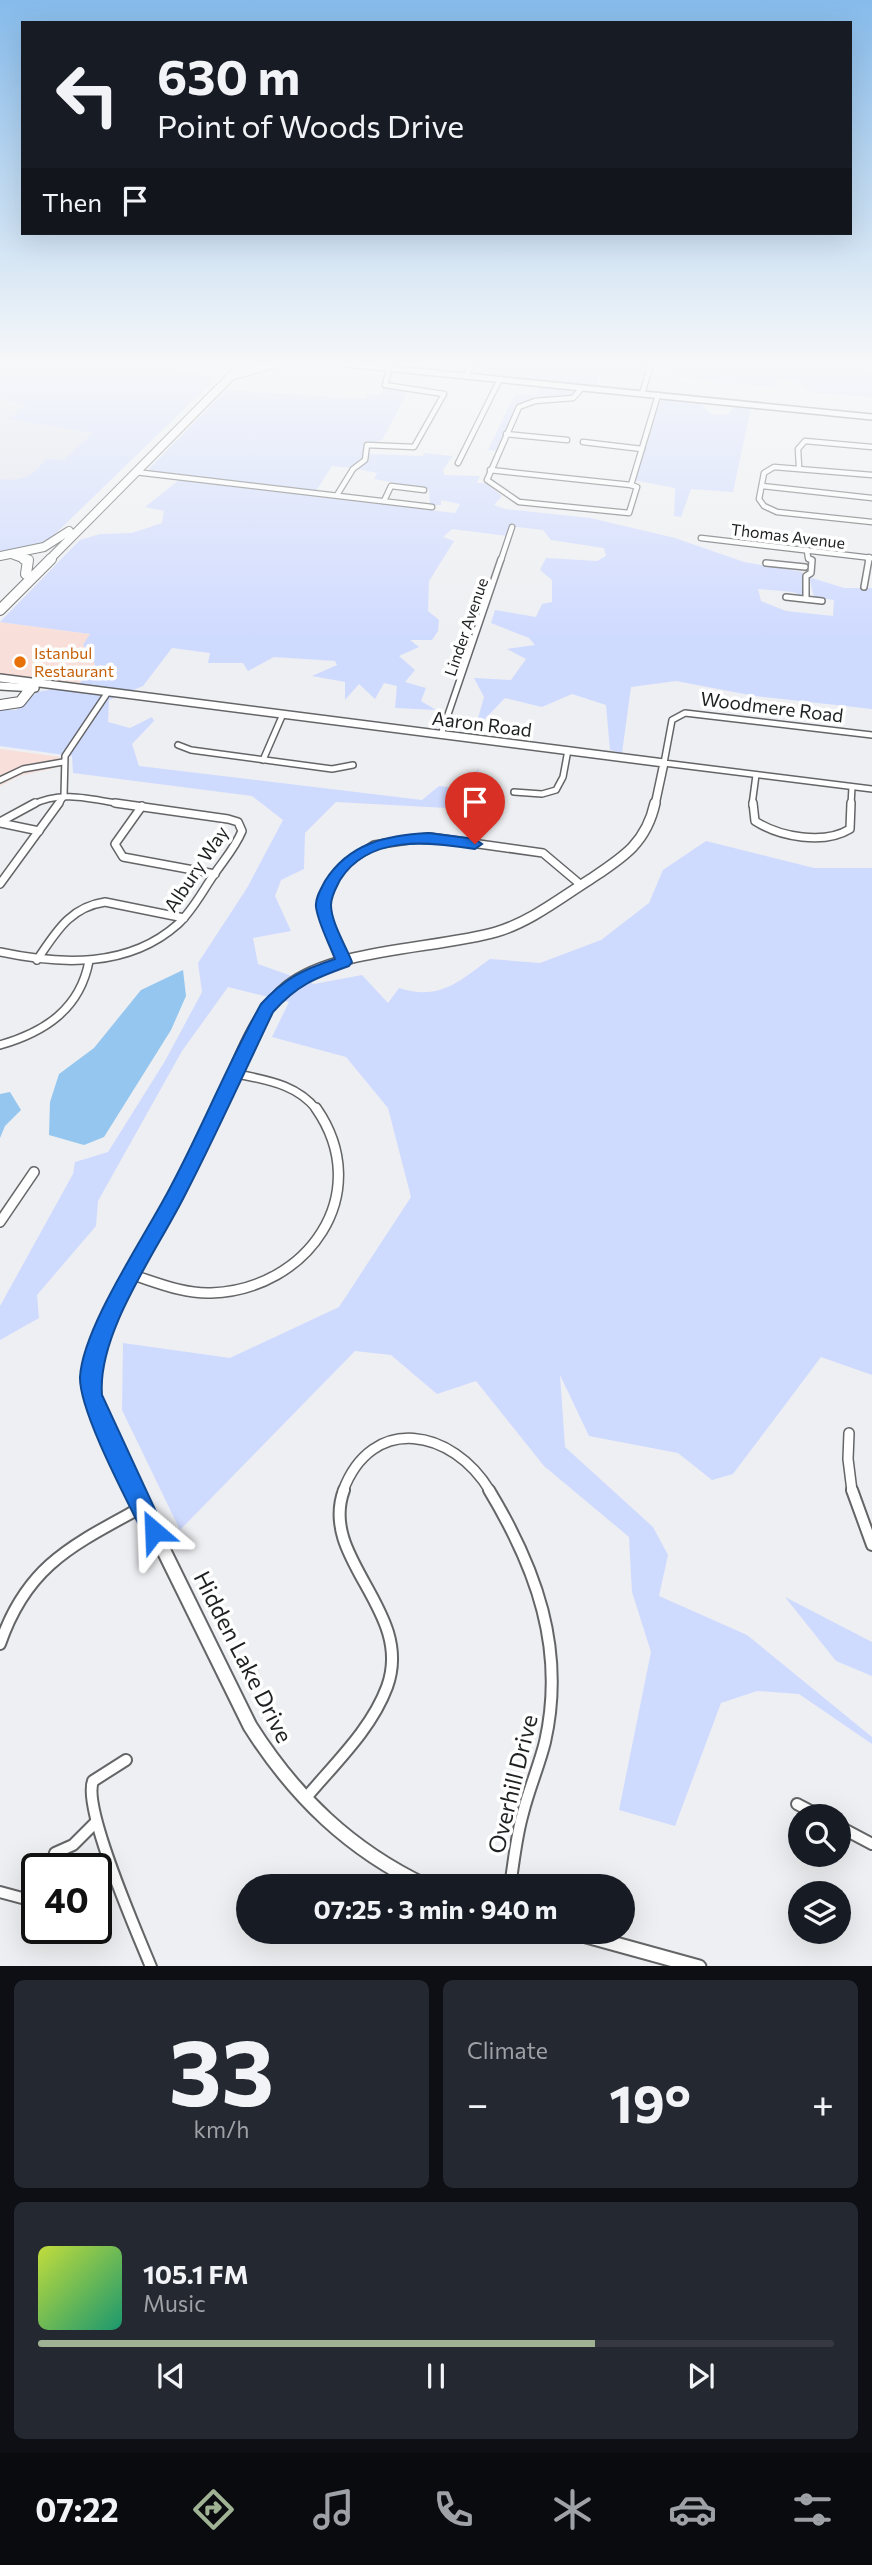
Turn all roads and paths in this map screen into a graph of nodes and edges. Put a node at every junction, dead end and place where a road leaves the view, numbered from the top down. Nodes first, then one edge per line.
1 (144, 456) edge
2 (151, 456) edge
3 (366, 456) edge
4 (462, 456) edge
5 (496, 456) edge
6 (640, 456) edge
7 (799, 456) edge
8 (458, 463) dead end
9 (799, 467) junction
10 (490, 470) junction
11 (135, 472) junction
12 (872, 475) edge
13 (631, 485) junction
14 (762, 486) junction
15 (424, 490) dead end
16 (337, 495) junction
17 (872, 498) edge
18 (384, 501) junction
19 (432, 507) dead end
20 (872, 522) edge
21 (512, 527) dead end
22 (69, 531) junction
23 (701, 538) dead end
24 (807, 550) junction
25 (0, 556) edge
26 (870, 557) edge
27 (808, 558) junction
28 (766, 563) dead end
29 (806, 567) junction
30 (26, 574) junction
31 (808, 574) junction
32 (864, 587) dead end
33 (786, 597) dead end
34 (806, 599) junction
35 (0, 600) edge
36 (822, 601) dead end
37 (0, 610) edge
38 (0, 678) edge
39 (0, 685) edge
40 (34, 685) junction
41 (108, 692) junction
42 (0, 705) edge
43 (283, 714) junction
44 (441, 735) junction
45 (872, 735) edge
46 (178, 745) dead end
47 (568, 750) junction
48 (263, 760) junction
49 (63, 762) junction
50 (664, 763) junction
51 (353, 765) dead end
52 (756, 775) junction
53 (0, 780) edge
54 (852, 787) junction
55 (872, 789) edge
56 (514, 792) dead end
57 (64, 796) junction
58 (142, 806) junction
59 (0, 823) edge
60 (39, 831) junction
61 (215, 874) junction
62 (0, 884) edge
63 (581, 885) junction
64 (184, 918) junction
65 (0, 953) edge
66 (37, 960) junction
67 (89, 961) junction
68 (344, 962) junction
69 (0, 1045) edge
70 (233, 1073) junction
71 (34, 1172) dead end
72 (4, 1207) edge
73 (0, 1222) edge
74 (133, 1275) junction
75 (849, 1433) dead end
76 (142, 1507) junction
77 (872, 1545) edge
78 (0, 1644) edge
79 (126, 1760) dead end
80 (303, 1801) junction
81 (96, 1822) junction
82 (851, 1833) edge
83 (872, 1844) edge
84 (55, 1853) edge
85 (403, 1874) edge
86 (512, 1874) edge
87 (0, 1892) edge
88 (21, 1898) edge
89 (617, 1944) edge
90 (151, 1966) edge
91 (699, 1966) edge

1 - 22 highway
2 - 11 highway
3 - 16 street
4 - 8 street
5 - 10 street
6 - 13 street
7 - 9 street
9 - 12 street
9 - 14 street
10 - 13 street
10 - 13 street
11 - 16 street
11 - 37 highway
14 - 17 street
14 - 20 street
15 - 18 street
16 - 18 street
18 - 19 street
21 - 44 street, Linder Avenue
22 - 25 highway
22 - 30 highway
23 - 24 street, Thomas Avenue
24 - 26 street, Thomas Avenue
24 - 27 street
25 - 30 highway
26 - 32 street
27 - 29 street
27 - 31 street
28 - 29 street
29 - 31 street
30 - 35 highway
31 - 34 street
33 - 34 street
34 - 36 street
38 - 40 street, Aaron Road
39 - 40 street, Aaron Road
40 - 41 street, Aaron Road
40 - 42 highway
41 - 43 street, Aaron Road
41 - 49 street
43 - 44 street, Aaron Road
43 - 48 street
44 - 47 street, Aaron Road
45 - 50 street, Woodmere Road
46 - 48 street
47 - 50 street, Aaron Road
47 - 56 street
48 - 51 street
49 - 53 street
49 - 57 street
50 - 52 street, Aaron Road
50 - 63 street, Hidden Lake Drive
52 - 54 street, Aaron Road
52 - 54 street
54 - 55 street, Aaron Road
57 - 58 street, Albury Way
57 - 59 street
57 - 60 street
58 - 61 street
58 - 61 street, Albury Way
59 - 60 street
60 - 62 street
61 - 64 street, Albury Way
63 - 68 street, Hidden Lake Drive
63 - 68 street
64 - 66 street
64 - 67 street, Albury Way
65 - 66 street, Albury Way
66 - 67 street, Albury Way
67 - 69 street
68 - 70 street, Hidden Lake Drive
70 - 74 street, Hidden Lake Drive
70 - 74 street
71 - 72 street
72 - 73 street
74 - 76 street, Hidden Lake Drive
75 - 77 street
76 - 78 street
76 - 80 street, Hidden Lake Drive
79 - 81 street
80 - 85 street, Hidden Lake Drive
80 - 86 street, Overhill Drive
81 - 84 street
81 - 90 street
82 - 83 street
87 - 88 street
89 - 91 street

